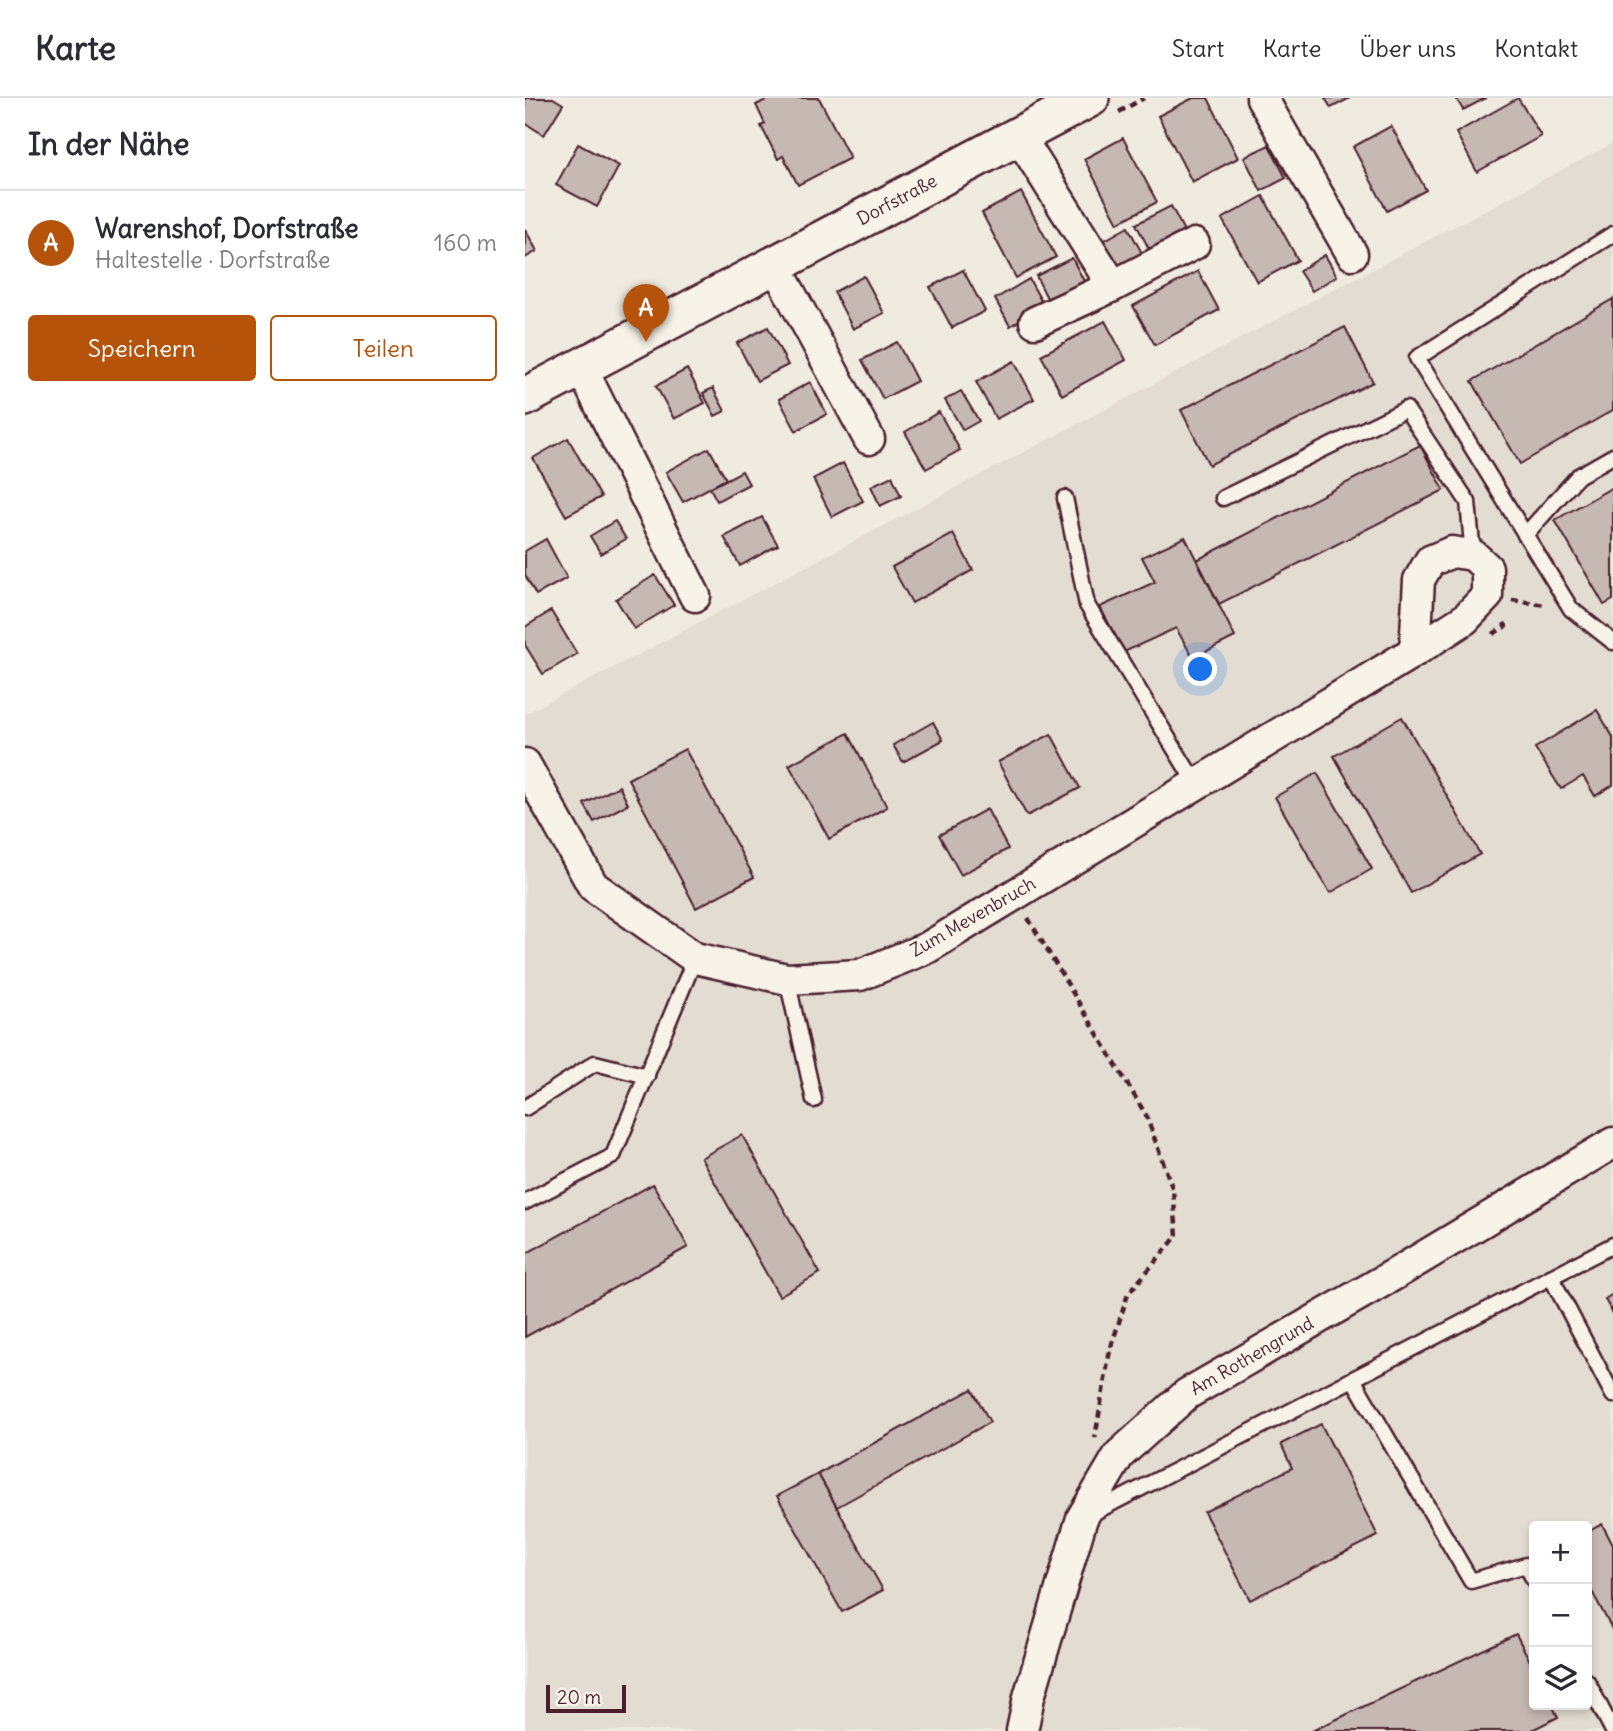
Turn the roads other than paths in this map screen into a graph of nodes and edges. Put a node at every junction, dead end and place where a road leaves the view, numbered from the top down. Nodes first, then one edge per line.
1 (1090, 98) edge
2 (1262, 98) edge
3 (1019, 136) junction
4 (1613, 234) edge
5 (1194, 244) dead end
6 (1352, 254) dead end
7 (775, 265) junction
8 (1113, 286) junction
9 (1035, 322) dead end
10 (581, 367) junction
11 (525, 397) edge
12 (869, 439) dead end
13 (1613, 456) edge
14 (1065, 498) dead end
15 (1223, 498) dead end
16 (1525, 535) junction
17 (1473, 555) junction
18 (695, 596) dead end
19 (1613, 642) edge
20 (1415, 651) junction
21 (525, 764) edge
22 (1196, 784) junction
23 (695, 958) junction
24 (787, 979) junction
25 (647, 1076) junction
26 (814, 1100) dead end
27 (525, 1108) edge
28 (1613, 1143) edge
29 (525, 1202) edge
30 (1613, 1245) edge
31 (1551, 1277) junction
32 (1353, 1379) junction
33 (1613, 1395) edge
34 (1082, 1518) junction
35 (1529, 1571) edge
36 (1592, 1691) edge
37 (1023, 1731) edge
38 (1613, 1731) edge

1 - 3 street, Dorfstraße
2 - 6 street
3 - 7 street, Dorfstraße
3 - 8 street
4 - 16 lane
5 - 8 street
7 - 10 street, Dorfstraße
7 - 12 street
8 - 9 street
10 - 11 street, Dorfstraße
10 - 18 street
13 - 16 lane
14 - 22 lane
15 - 17 lane
16 - 19 lane
17 - 20 street
17 - 20 street, Zum Mevenbruch
20 - 22 street, Zum Mevenbruch
21 - 23 street, Zum Mevenbruch
22 - 24 street, Zum Mevenbruch
23 - 24 street, Zum Mevenbruch
23 - 25 lane
24 - 26 lane
25 - 27 lane
25 - 29 lane
28 - 34 street, Am Rothengrund
30 - 31 lane
31 - 32 lane
31 - 33 lane
32 - 34 lane
32 - 35 lane
34 - 37 street, Am Rothengrund
36 - 38 lane

